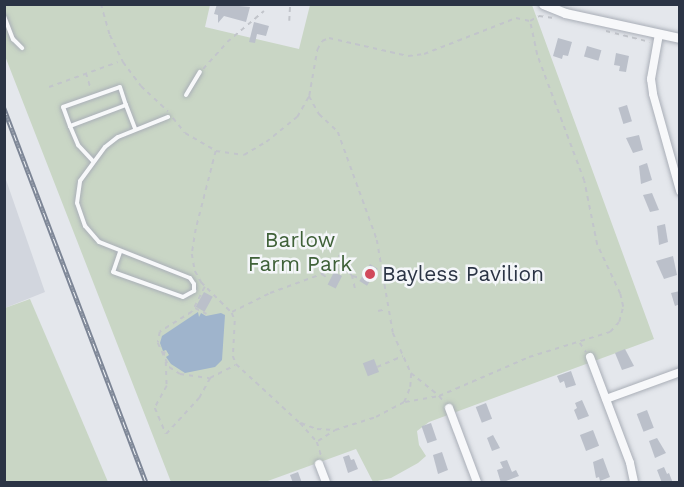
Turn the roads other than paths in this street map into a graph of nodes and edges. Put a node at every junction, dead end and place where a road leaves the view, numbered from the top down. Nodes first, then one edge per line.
1 (543, 4) edge
2 (4, 15) edge
3 (658, 38) junction
4 (680, 38) edge
5 (22, 48) dead end
6 (200, 72) road end
7 (186, 94) dead end
8 (126, 105) junction
9 (168, 117) dead end
10 (70, 126) junction
11 (135, 129) junction
12 (93, 161) junction
13 (680, 191) edge
14 (120, 252) junction
15 (590, 357) road end
16 (680, 372) edge
17 (606, 399) junction
18 (449, 408) dead end
19 (319, 464) road end
20 (326, 483) edge
21 (477, 483) edge
22 (634, 483) edge

1 - 3 street
2 - 5 lane
3 - 4 street
3 - 13 street
6 - 7 lane
8 - 10 lane
8 - 10 lane
8 - 11 lane
9 - 11 lane
10 - 12 lane
11 - 12 lane
12 - 14 lane
14 - 14 lane
15 - 17 street
16 - 17 street
17 - 22 street
18 - 21 street
19 - 20 street

